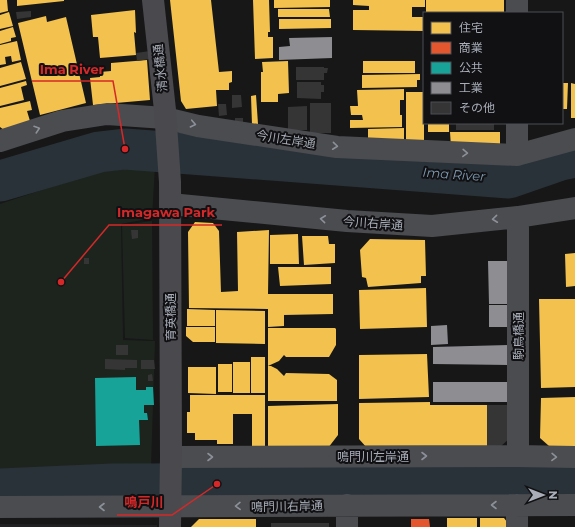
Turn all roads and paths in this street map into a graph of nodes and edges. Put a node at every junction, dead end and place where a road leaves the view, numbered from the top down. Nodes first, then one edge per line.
1 (153, 0) edge
2 (518, 0) edge
3 (517, 12) edge
4 (517, 124) edge
5 (166, 127) junction
6 (575, 139) edge
7 (0, 141) edge
8 (517, 155) junction
9 (169, 165) joint
10 (170, 204) junction
11 (575, 208) edge
12 (518, 217) junction
13 (518, 456) junction
14 (575, 457) edge
15 (171, 463) junction
16 (517, 505) junction
17 (575, 505) edge
18 (347, 506) junction
19 (0, 507) edge
20 (170, 510) edge
21 (348, 527) edge
22 (517, 527) edge

1 - 5 street, 清水橋通
2 - 3 street
4 - 8 street
7 -> 5 street, 今川左岸通
5 -> 8 street, 今川左岸通
5 - 9 street, 清水橋通
6 - 8 street, 今川左岸通
9 - 10 street, 育英橋通
12 -> 10 street, 今川右岸通
10 - 15 street, 育英橋通
11 - 12 street, 今川右岸通
12 - 13 street, 駒鳥橋通
13 -> 14 street, 鳴門川左岸通
15 -> 13 street, 鳴門川左岸通
15 - 20 street, 育英橋通
16 - 17 street, 鳴門川右岸通
16 -> 18 street, 鳴門川右岸通
16 - 22 street
18 -> 20 street, 鳴門川右岸通
18 - 21 street
20 -> 19 street, 鳴門川右岸通

